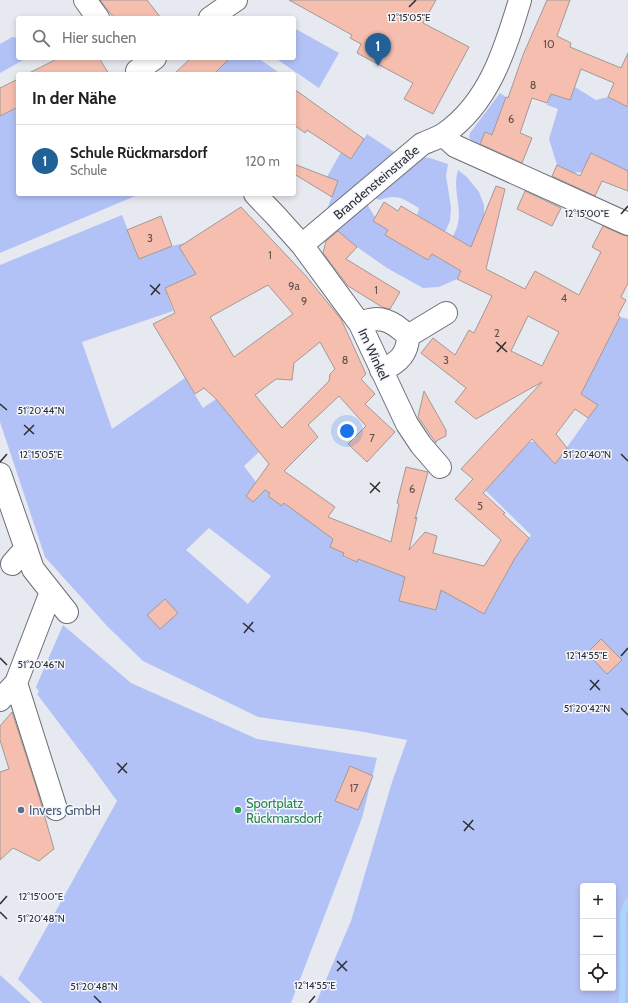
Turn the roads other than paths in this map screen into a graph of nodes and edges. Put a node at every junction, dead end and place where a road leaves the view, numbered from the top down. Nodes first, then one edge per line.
1 (85, 0) edge
2 (236, 0) edge
3 (520, 0) edge
4 (97, 16) edge
5 (213, 16) edge
6 (151, 60) edge
7 (134, 68) edge
8 (443, 135) junction
9 (257, 196) edge
10 (628, 224) edge
11 (302, 245) junction
12 (446, 313) dead end
13 (360, 324) junction
14 (408, 336) junction
15 (381, 370) junction
16 (440, 467) dead end
17 (0, 474) edge
18 (52, 592) junction
19 (67, 612) dead end
20 (16, 682) junction
21 (0, 700) edge
22 (56, 809) dead end

1 - 4 street
2 - 5 street
3 - 8 street, Brandensteinstraße
6 - 7 street
8 - 10 street
8 - 11 street, Brandensteinstraße
9 - 11 street, Im Winkel
11 - 13 street, Im Winkel
12 - 14 street
13 - 14 street
13 - 15 street, Im Winkel
14 - 15 street
15 - 16 street, Im Winkel
17 - 18 street
18 - 19 street
18 - 20 street
20 - 21 street
20 - 22 street

